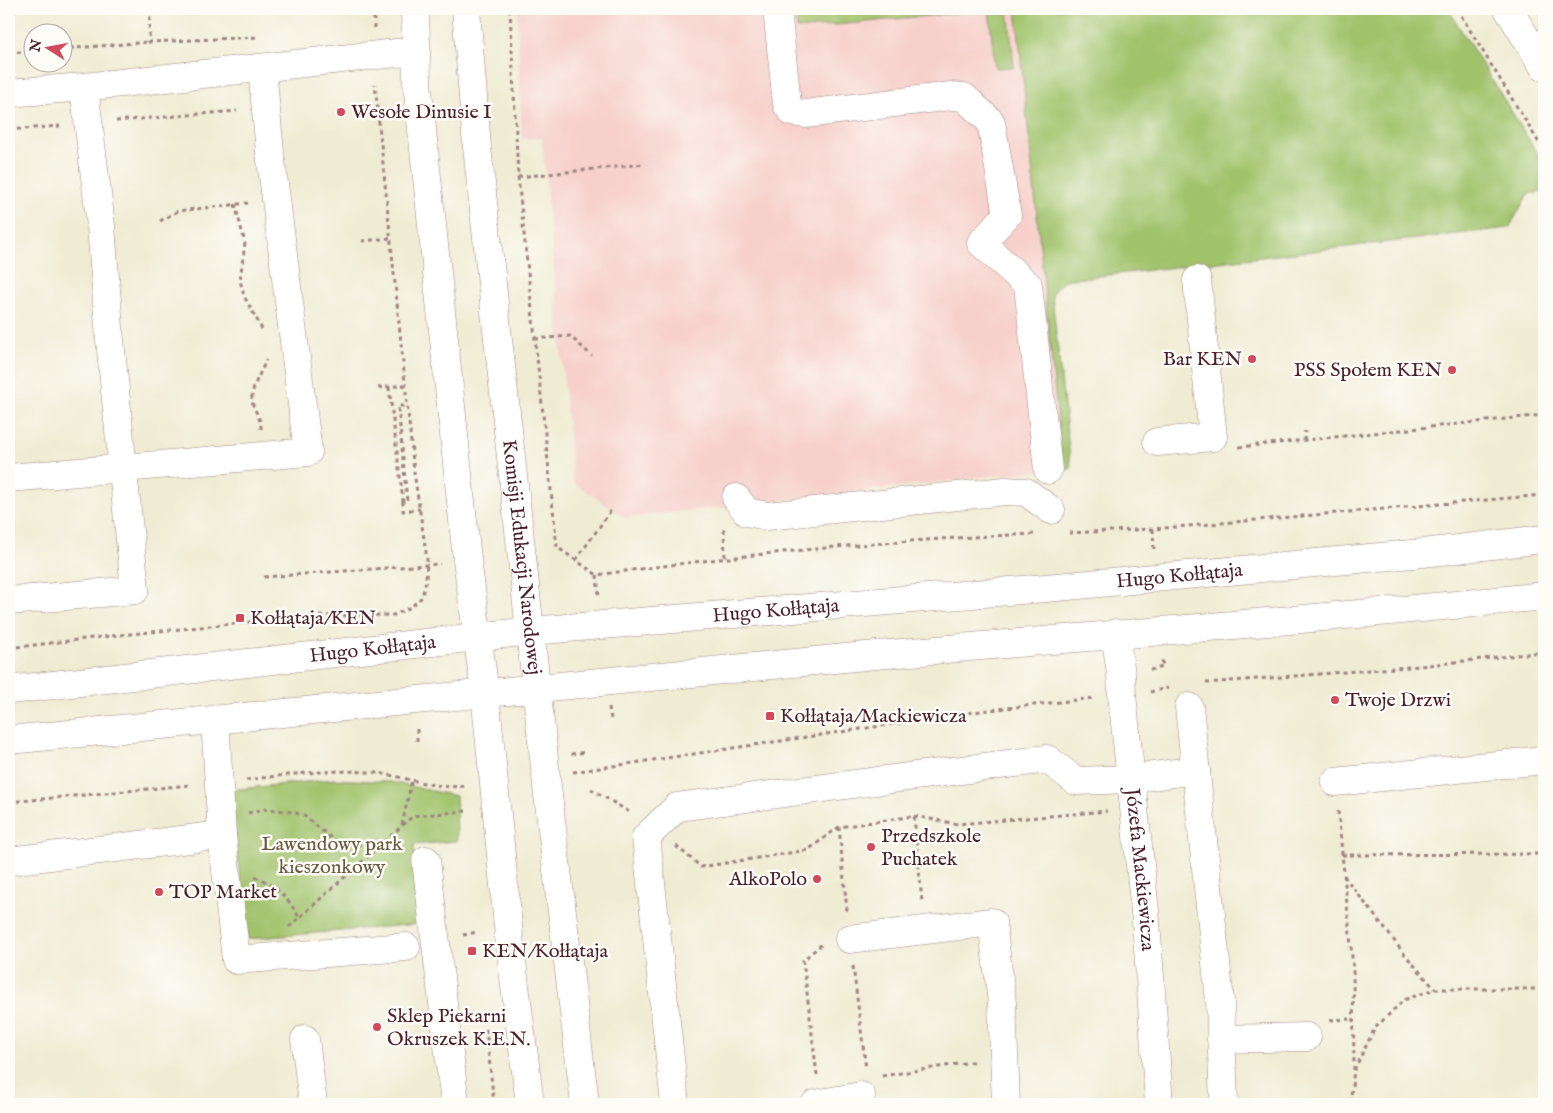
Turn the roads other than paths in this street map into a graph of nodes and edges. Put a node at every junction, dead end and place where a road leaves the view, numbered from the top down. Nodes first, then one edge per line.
1 (415, 9) edge
2 (466, 9) edge
3 (777, 9) edge
4 (1508, 9) edge
5 (415, 51) junction
6 (1544, 67) edge
7 (262, 68) junction
8 (84, 86) junction
9 (9, 93) edge
10 (1196, 280) dead end
11 (1157, 442) dead end
12 (122, 467) junction
13 (1048, 470) dead end
14 (9, 478) edge
15 (736, 498) dead end
16 (1052, 526) road end
17 (1544, 539) edge
18 (1544, 596) edge
19 (9, 602) edge
20 (531, 631) junction
21 (1115, 634) junction
22 (477, 636) junction
23 (538, 688) junction
24 (9, 690) edge
25 (485, 693) junction
26 (1194, 696) road end
27 (215, 720) junction
28 (9, 740) edge
29 (1544, 760) edge
30 (1196, 770) junction
31 (1131, 779) junction
32 (1335, 782) road end
33 (222, 831) junction
34 (426, 860) dead end
35 (9, 861) edge
36 (849, 939) road end
37 (406, 947) dead end
38 (1307, 1037) dead end
39 (1221, 1038) junction
40 (305, 1039) dead end
41 (864, 1087) road end
42 (313, 1104) edge
43 (455, 1104) edge
44 (530, 1104) edge
45 (585, 1104) edge
46 (675, 1104) edge
47 (817, 1104) edge
48 (1006, 1104) edge
49 (1160, 1104) edge
50 (1224, 1104) edge

1 - 5 street
2 - 20 street, Komisji Edukacji Narodowej
3 - 13 street
4 - 6 street
5 - 7 street
5 - 22 street
7 - 8 street
7 - 12 street
8 - 9 street
8 - 12 street
10 - 11 street
12 - 14 street
12 - 19 street
15 - 16 street
17 - 20 street, Hugo Kołłątaja
18 - 21 street
20 - 22 street, Hugo Kołłątaja
20 - 23 street, Komisji Edukacji Narodowej
21 - 23 street
21 - 31 street, Józefa Mackiewicza
22 - 24 street, Hugo Kołłątaja
22 - 25 street
23 - 25 street
23 - 45 street, Komisji Edukacji Narodowej
25 - 27 street
25 - 44 street
26 - 30 street
27 - 28 street
27 - 33 street
29 - 32 street
30 - 31 street
30 - 39 street
31 - 46 street
31 - 49 street, Józefa Mackiewicza
33 - 35 street
33 - 37 street
34 - 43 street
36 - 48 street
38 - 39 street
39 - 50 street
40 - 42 street
41 - 47 street

